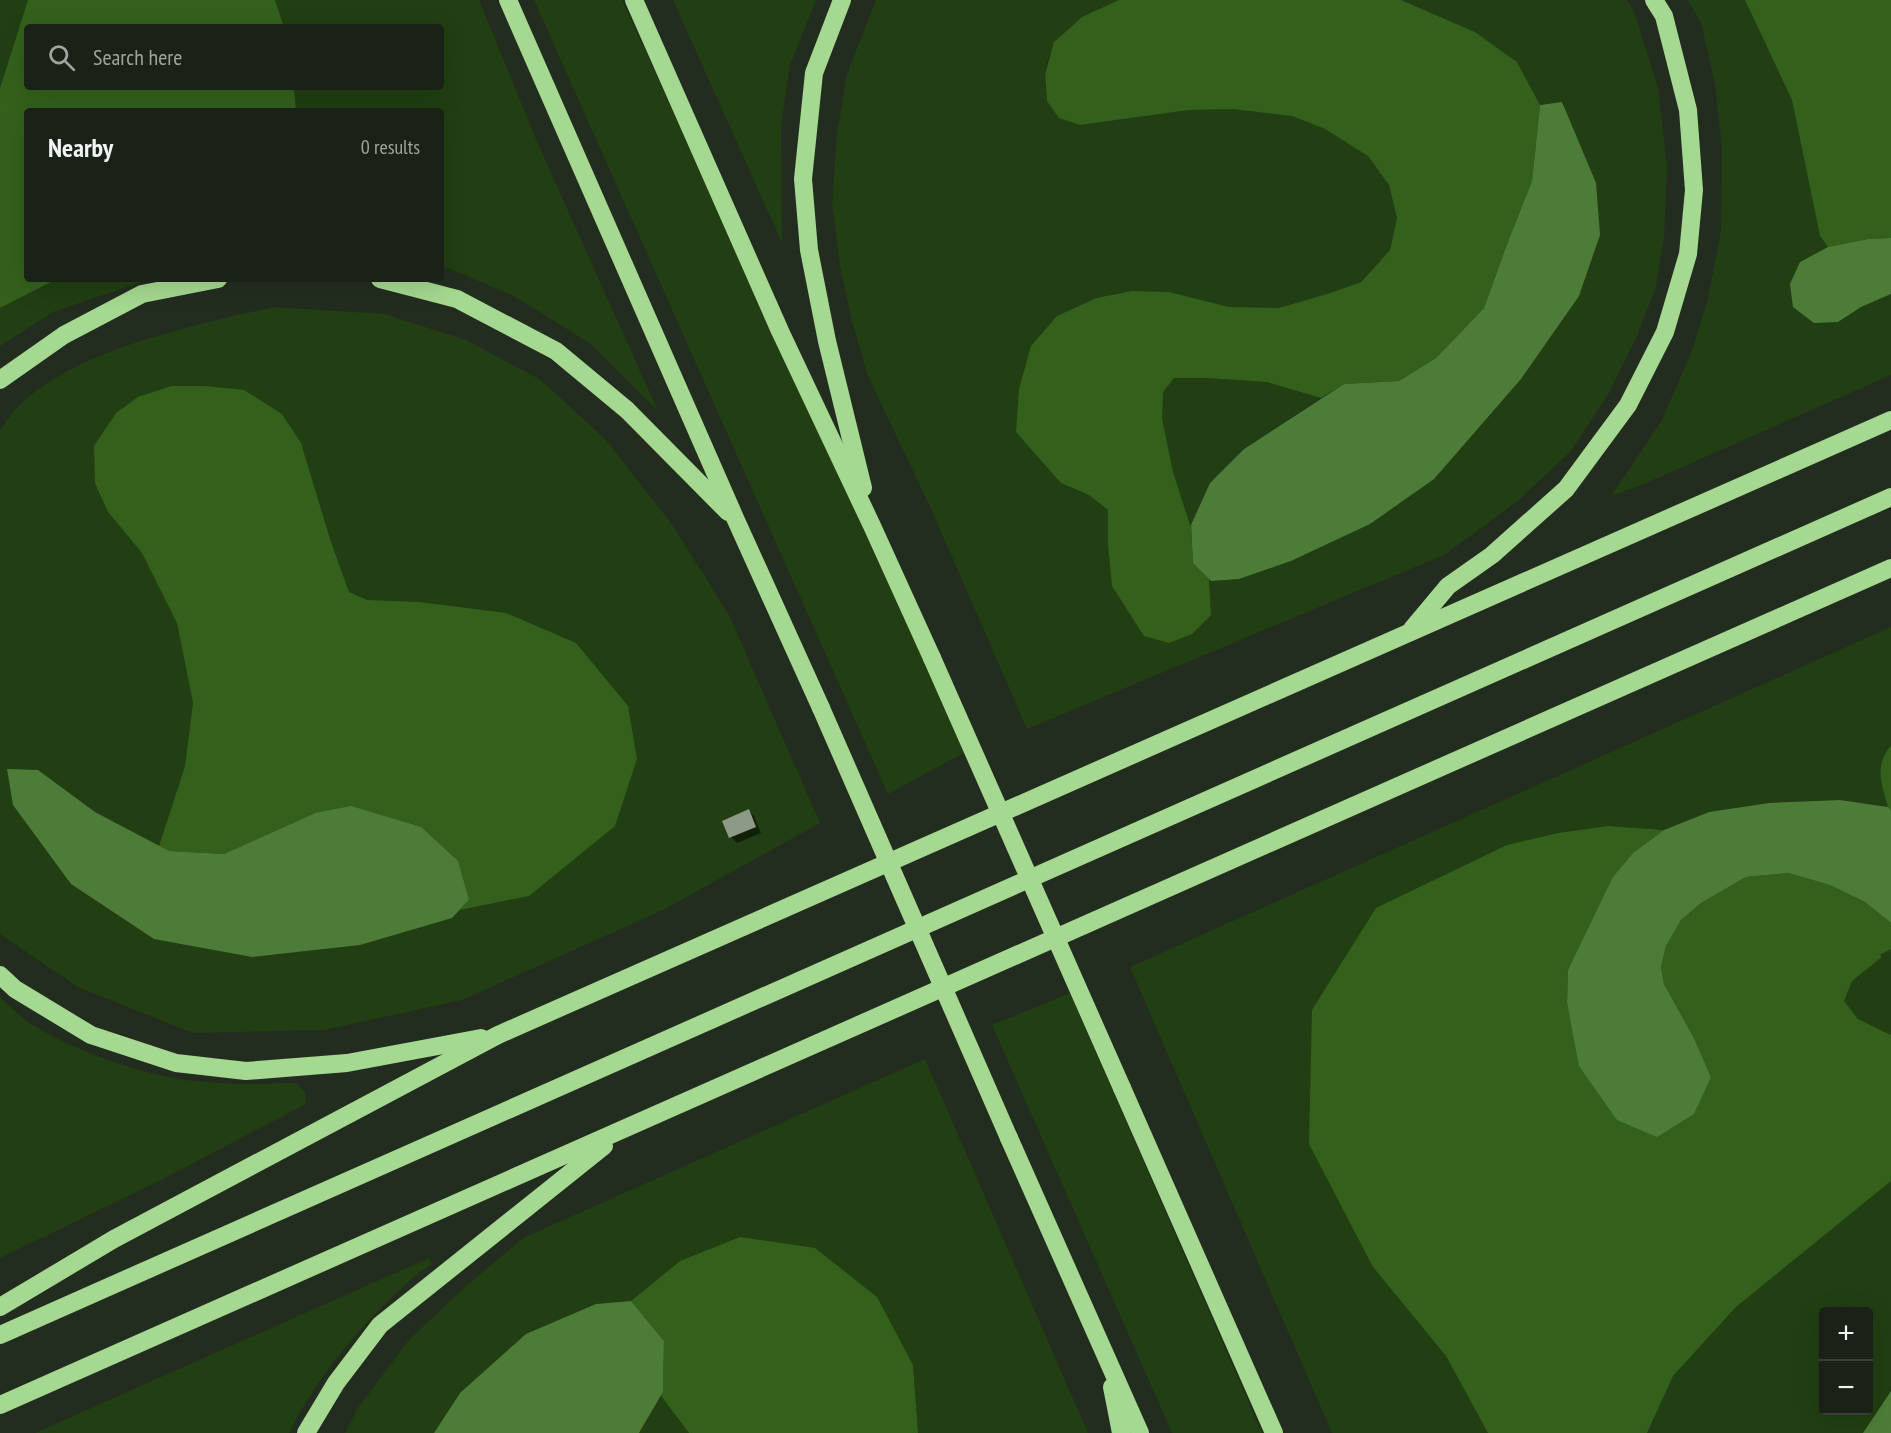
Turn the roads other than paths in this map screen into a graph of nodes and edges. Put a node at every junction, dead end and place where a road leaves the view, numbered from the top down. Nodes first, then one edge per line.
1 (508, 0) edge
2 (634, 0) edge
3 (842, 0) edge
4 (1654, 0) edge
5 (203, 282) edge
6 (392, 282) edge
7 (0, 380) edge
8 (1891, 420) edge
9 (1891, 497) edge
10 (735, 518) junction
11 (873, 528) junction
12 (1891, 568) edge
13 (1410, 632) junction
14 (0, 975) edge
15 (498, 1035) junction
16 (626, 1128) junction
17 (0, 1307) edge
18 (0, 1335) edge
19 (1106, 1356) junction
20 (0, 1405) edge
21 (306, 1433) edge
22 (1121, 1433) edge
23 (1140, 1433) edge
24 (1274, 1433) edge

1 - 10 highway
2 - 11 highway
3 - 11 highway
4 - 13 highway
5 - 7 highway
6 - 10 highway
8 - 13 highway
9 - 18 highway
10 - 19 highway, bridge
11 - 24 highway, bridge
12 - 16 highway
13 - 15 highway
14 - 15 highway
15 - 17 highway
16 - 20 highway
16 - 21 highway
19 - 22 highway
19 - 23 highway

